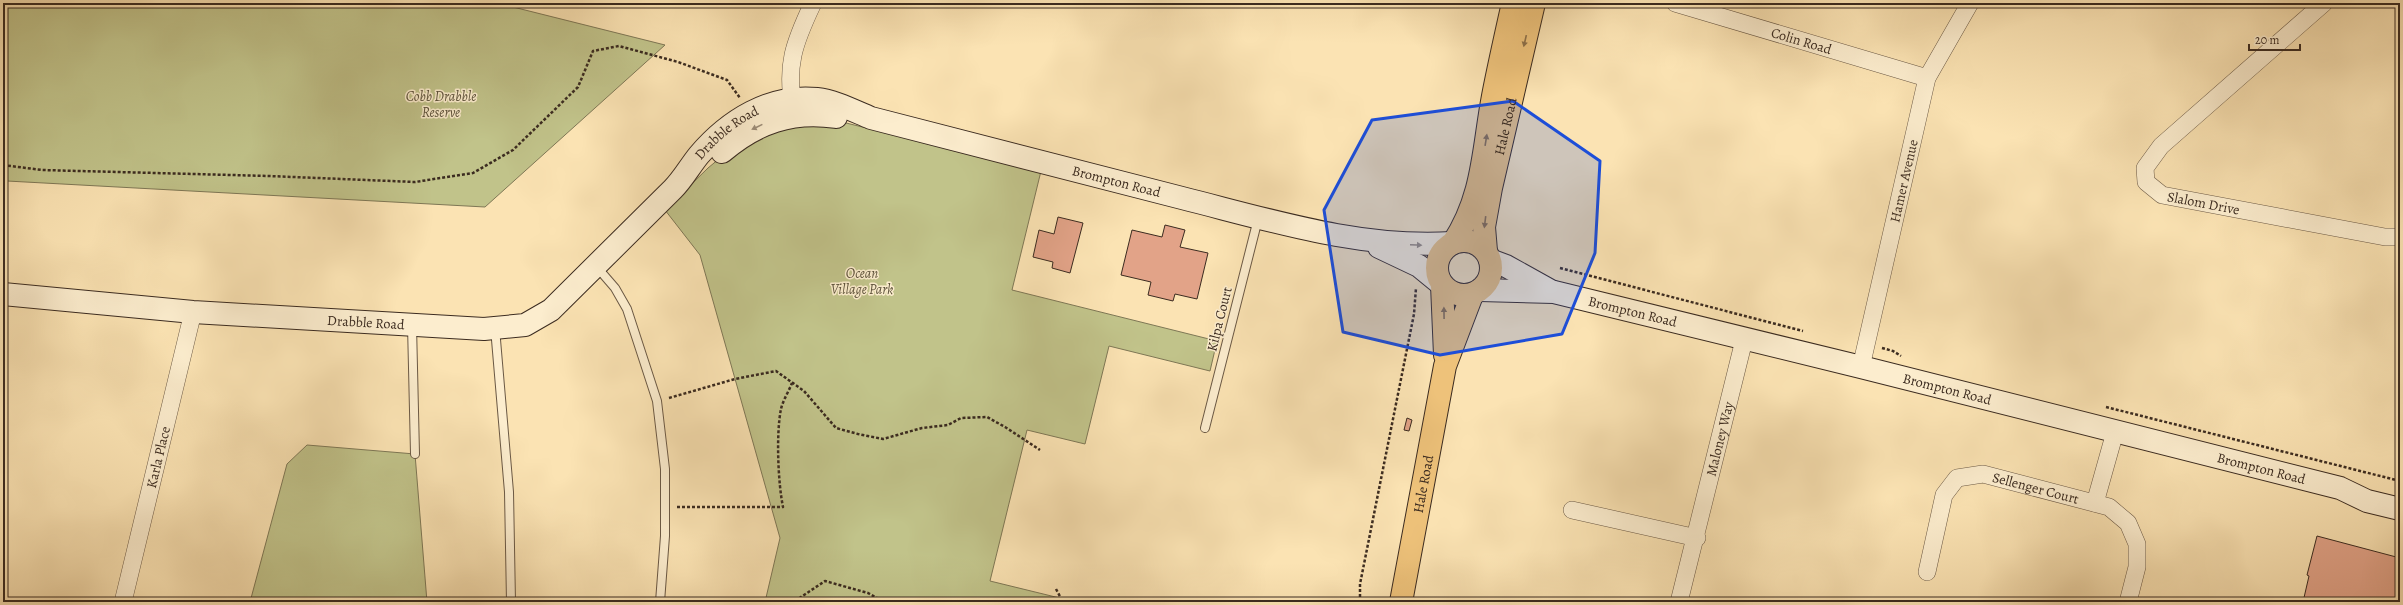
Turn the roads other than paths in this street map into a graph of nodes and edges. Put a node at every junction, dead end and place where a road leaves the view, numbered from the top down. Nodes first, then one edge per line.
1 (813, 3) edge
2 (1512, 3) edge
3 (1534, 3) edge
4 (1675, 3) edge
5 (1970, 3) edge
6 (2324, 3) edge
7 (1927, 78) junction
8 (793, 107) junction
9 (675, 187) junction
10 (1259, 217) junction
11 (2400, 237) edge
12 (1364, 240) junction
13 (1452, 243) junction
14 (1488, 256) junction
15 (596, 266) junction
16 (1441, 284) junction
17 (1476, 292) junction
18 (1554, 292) junction
19 (3, 294) edge
20 (193, 312) junction
21 (412, 324) junction
22 (495, 328) junction
23 (1744, 340) junction
24 (1445, 366) junction
25 (1861, 367) junction
26 (1205, 428) dead end
27 (2115, 432) junction
28 (415, 454) dead end
29 (2399, 498) edge
30 (2095, 503) junction
31 (1572, 510) dead end
32 (1697, 538) junction
33 (1927, 572) dead end
34 (123, 602) edge
35 (511, 602) edge
36 (660, 602) edge
37 (1401, 602) edge
38 (1679, 602) edge
39 (2128, 602) edge

1 - 8 street
13 -> 2 main road, Hale Road
3 -> 14 main road, Hale Road
4 - 7 street, Colin Road
5 - 7 street, Hamer Avenue
6 - 11 street, Slalom Drive
7 - 25 street, Hamer Avenue
8 -> 9 street, Drabble Road
8 - 9 street, Drabble Road
8 - 10 street, Brompton Road
9 - 15 street, Drabble Road
10 - 12 street, Brompton Road
10 - 26 lane, Kilpa Court
12 -> 13 street, Brompton Road
12 - 16 street, Brompton Road
13 - 14 main road
13 - 16 main road
14 - 17 main road
14 - 18 street, Brompton Road
15 - 22 street, Drabble Road
15 - 36 lane
16 - 17 main road
24 -> 16 main road, Hale Road
17 - 18 street, Brompton Road
17 - 24 main road, Hale Road
18 - 23 street, Brompton Road
19 - 20 street, Drabble Road
20 - 21 street, Drabble Road
20 - 34 street, Karla Place
21 - 22 street, Drabble Road
21 - 28 lane
22 - 35 lane
23 - 25 street, Brompton Road
23 - 32 street, Maloney Way
24 - 37 main road, Hale Road
25 - 27 street, Brompton Road
27 - 29 street, Brompton Road
27 - 30 street, Sellenger Court
30 - 33 street, Sellenger Court
30 - 39 street, Sellenger Court
31 - 32 street
32 - 38 street, Maloney Way

